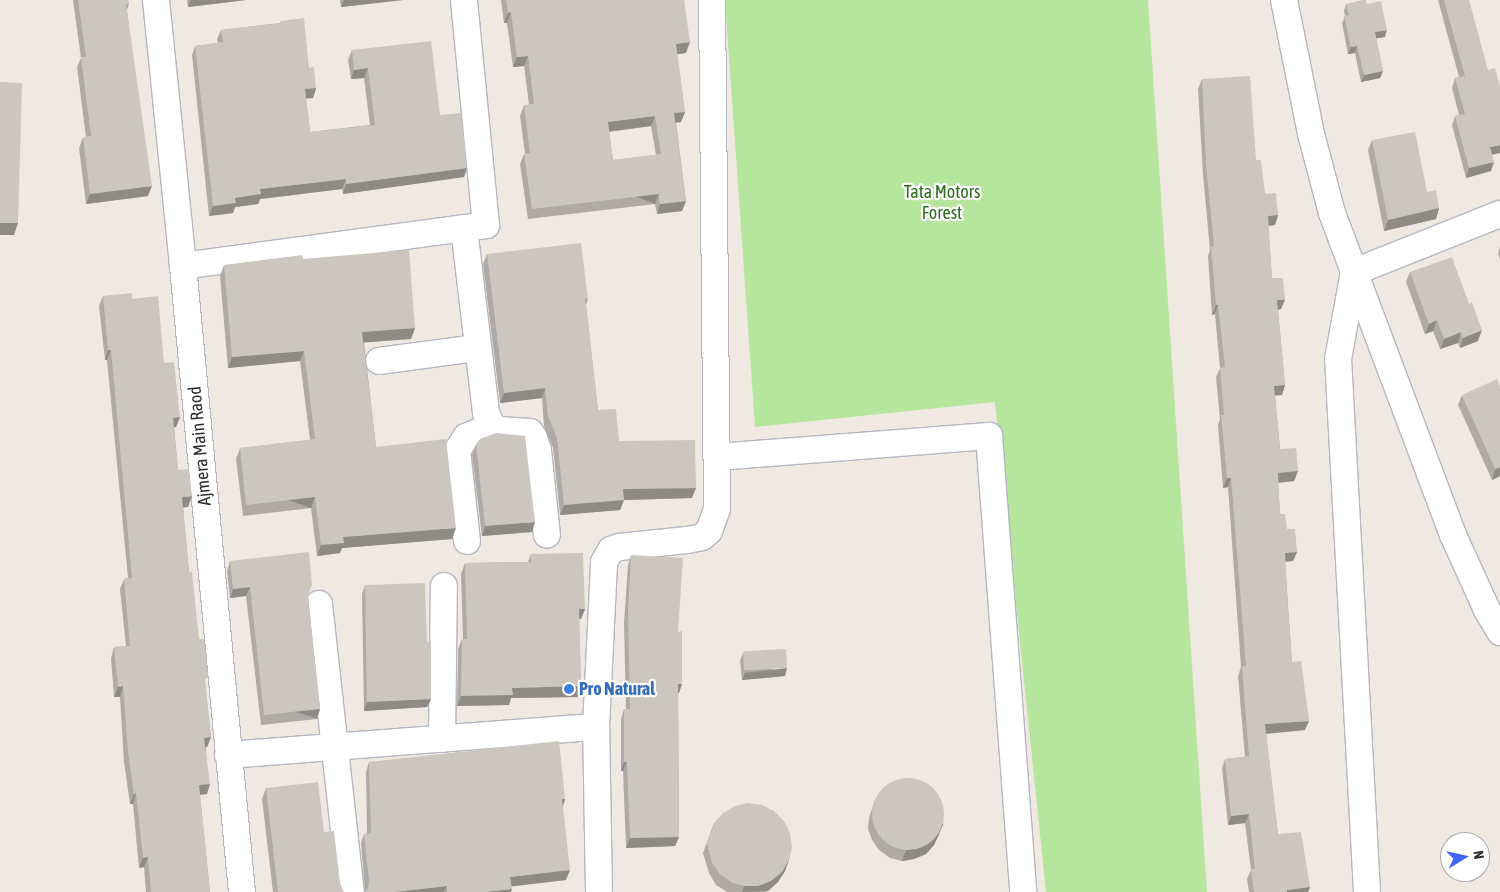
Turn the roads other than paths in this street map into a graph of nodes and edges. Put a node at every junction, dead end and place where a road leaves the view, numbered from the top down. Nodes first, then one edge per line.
1 (156, 0) edge
2 (464, 0) edge
3 (712, 0) edge
4 (1284, 0) edge
5 (1500, 214) edge
6 (464, 228) junction
7 (184, 266) junction
8 (1354, 272) junction
9 (477, 348) junction
10 (379, 361) dead end
11 (492, 426) junction
12 (718, 457) junction
13 (548, 535) dead end
14 (467, 541) dead end
15 (444, 586) dead end
16 (319, 604) dead end
17 (1500, 632) edge
18 (596, 727) junction
19 (442, 739) junction
20 (335, 747) junction
21 (228, 755) junction
22 (242, 892) edge
23 (351, 892) edge
24 (599, 892) edge
25 (1023, 892) edge
26 (1367, 892) edge

1 - 7 street, Ajmera Main Raod
2 - 6 street
3 - 12 street
4 - 8 street
5 - 8 street
6 - 7 street
6 - 9 street
7 - 21 street, Ajmera Main Raod
8 - 17 street
8 - 26 street
9 - 10 street
9 - 11 street
11 - 13 street
11 - 14 street
12 - 18 street
12 - 25 street
15 - 19 street
16 - 20 street
18 - 19 street
18 - 24 street
19 - 20 street
20 - 21 street
20 - 23 street
21 - 22 street, Ajmera Main Raod

